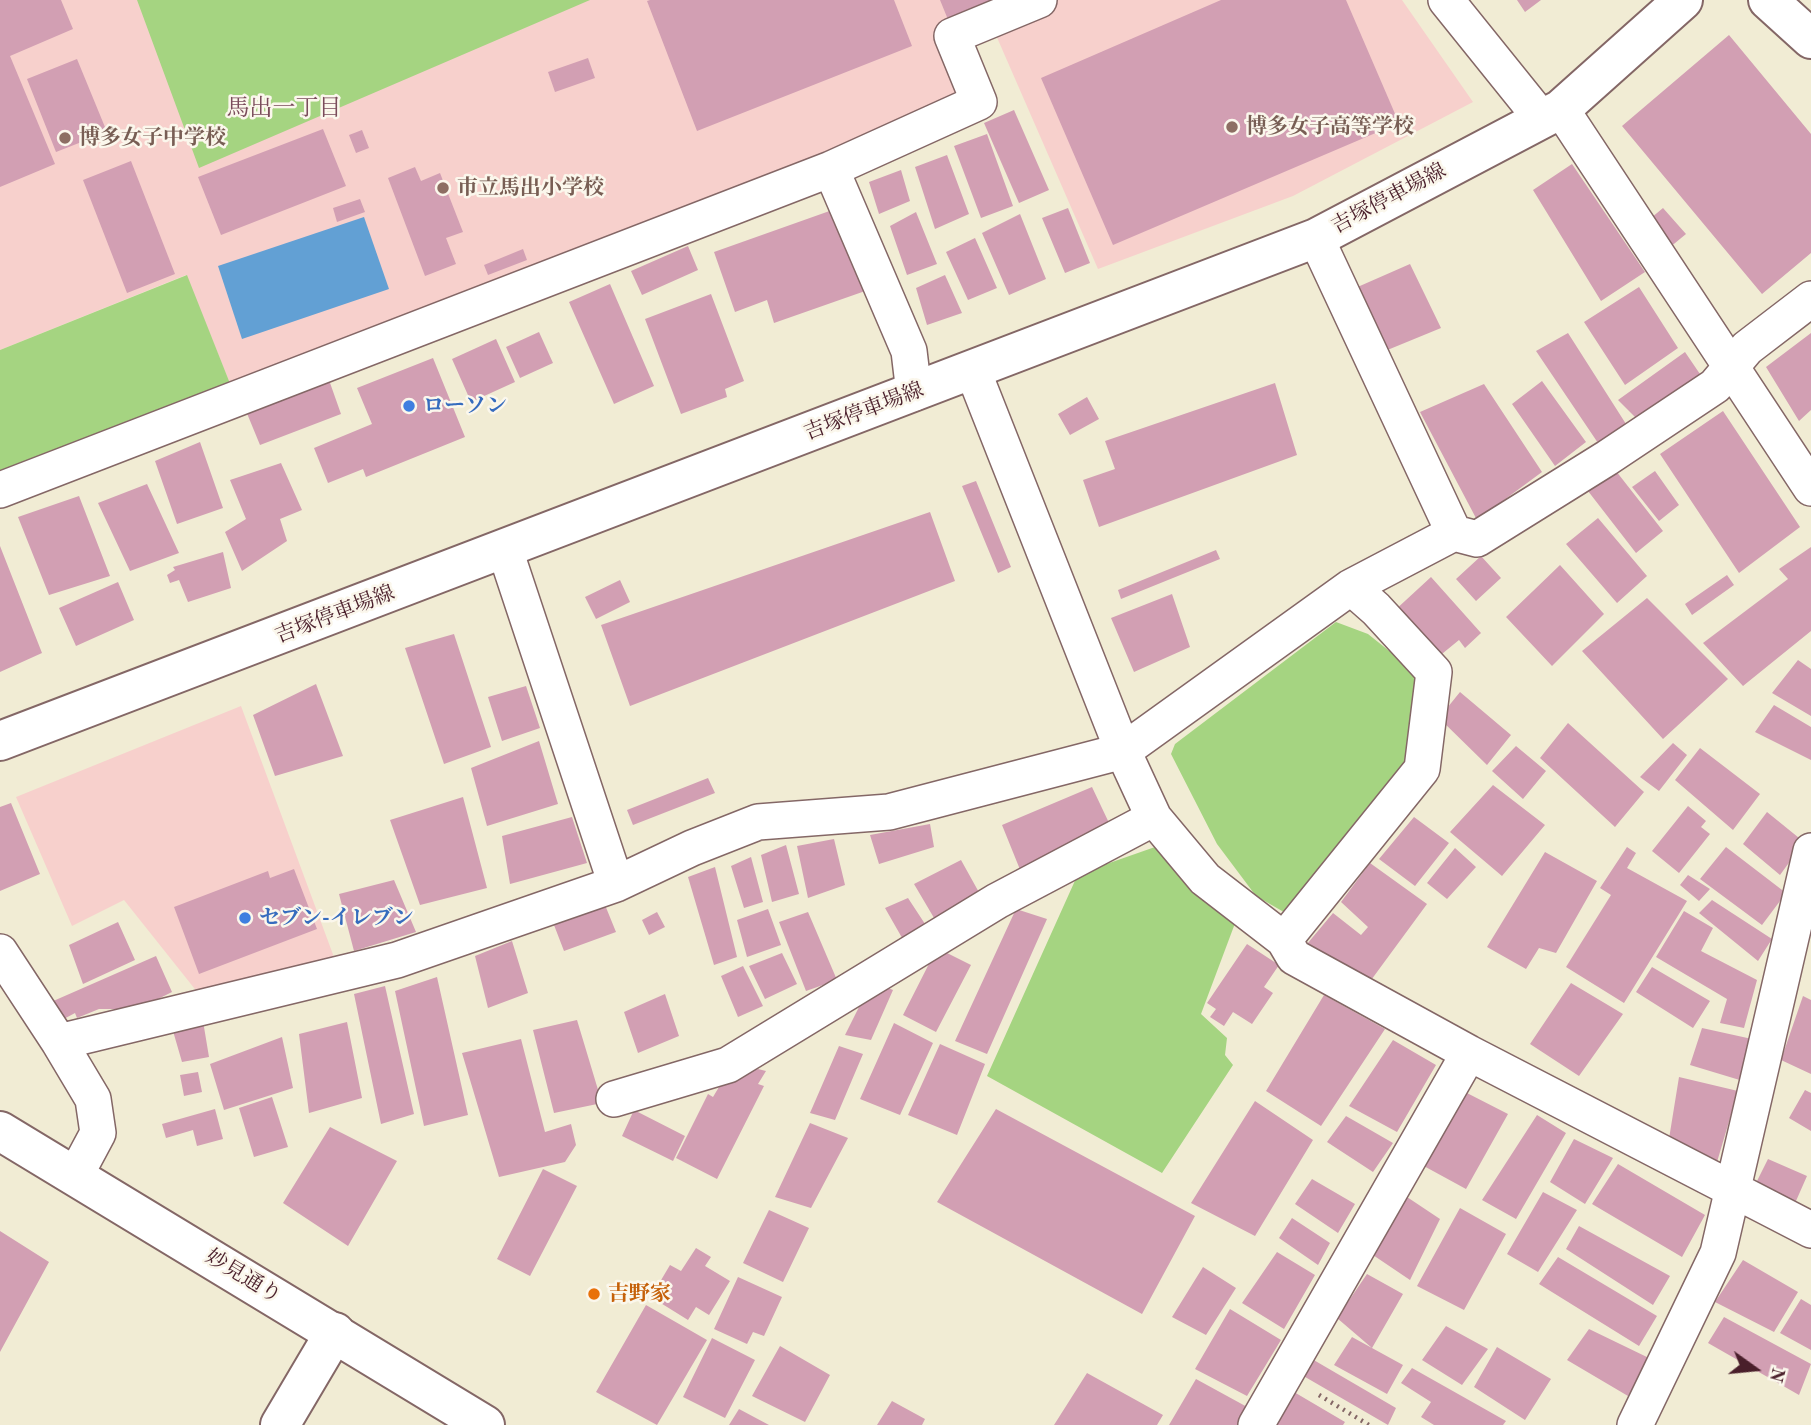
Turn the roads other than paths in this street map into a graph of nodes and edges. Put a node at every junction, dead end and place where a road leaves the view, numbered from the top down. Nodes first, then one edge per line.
1 (1039, 0) edge
2 (1446, 0) edge
3 (1683, 0) edge
4 (1768, 0) edge
5 (1811, 39) edge
6 (1551, 113) junction
7 (831, 169) junction
8 (1316, 238) junction
9 (1811, 299) edge
10 (1729, 368) junction
11 (973, 371) junction
12 (914, 393) junction
13 (1811, 488) edge
14 (0, 490) edge
15 (1454, 533) junction
16 (505, 550) junction
17 (1351, 587) junction
18 (0, 741) edge
19 (1123, 751) junction
20 (1154, 818) junction
21 (1811, 851) edge
22 (616, 884) junction
23 (1283, 940) junction
24 (0, 952) edge
25 (59, 1042) junction
26 (1469, 1053) junction
27 (614, 1099) dead end
28 (0, 1131) edge
29 (75, 1176) junction
30 (1732, 1191) junction
31 (1811, 1230) edge
32 (335, 1332) junction
33 (280, 1425) edge
34 (485, 1425) edge
35 (1256, 1425) edge
36 (1635, 1425) edge

1 - 7 street
2 - 6 street
3 - 6 main road, 吉塚停車場線
4 - 5 main road
6 - 8 main road, 吉塚停車場線
6 - 10 street
7 - 12 street
7 - 14 street
8 - 11 main road, 吉塚停車場線
8 - 15 street
9 - 10 street
10 - 13 street
10 - 15 street
11 - 12 main road, 吉塚停車場線
11 - 19 street
12 - 16 main road, 吉塚停車場線
15 - 17 street
16 - 18 main road, 吉塚停車場線
16 - 22 street
17 - 19 street
17 - 23 street
19 - 20 street
19 - 22 street
20 - 23 street
20 - 27 street
21 - 30 street
22 - 25 street
23 - 26 street
24 - 25 street
25 - 29 street
26 - 30 street
26 - 35 street
28 - 29 main road, 妙見通り
29 - 32 main road, 妙見通り
30 - 31 street
30 - 36 street
32 - 33 main road
32 - 34 main road, 妙見通り

